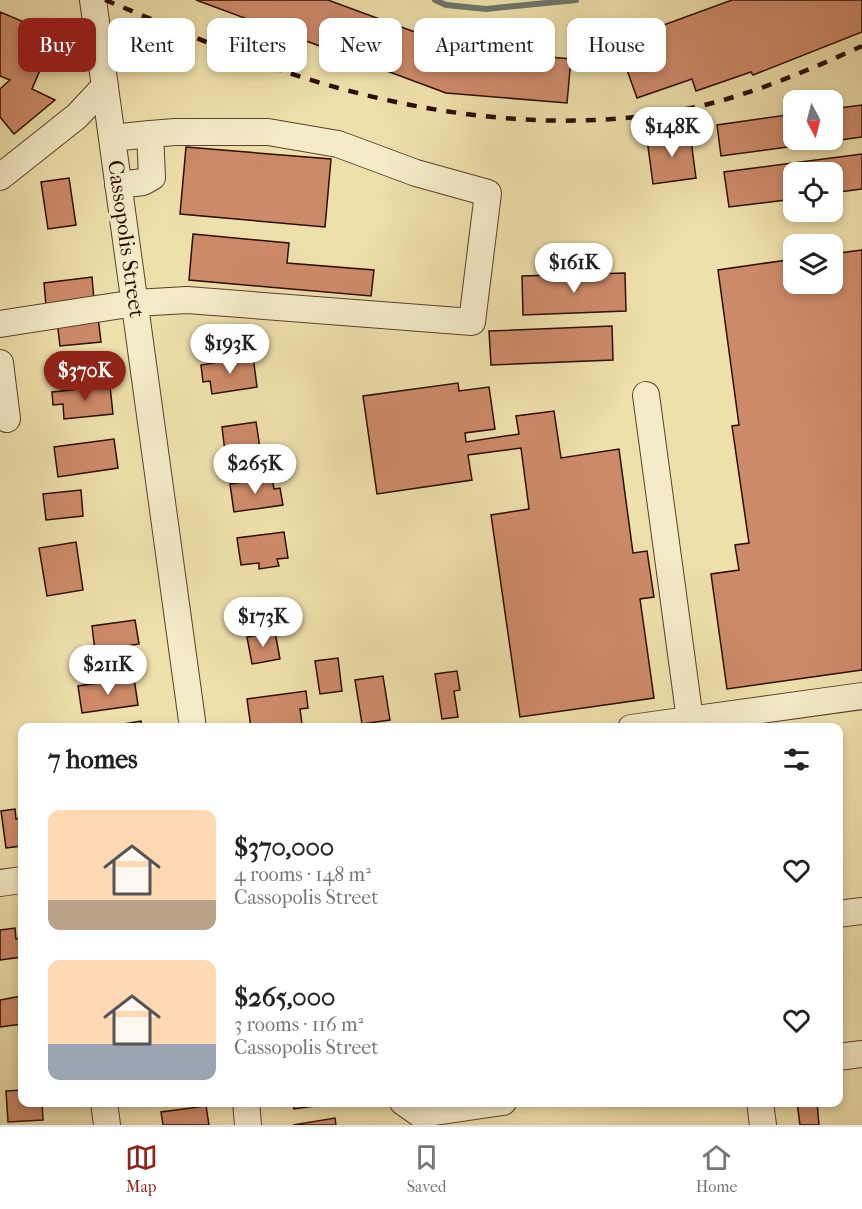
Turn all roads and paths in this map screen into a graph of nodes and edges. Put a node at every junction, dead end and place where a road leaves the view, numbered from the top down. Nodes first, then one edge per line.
1 (93, 0) edge
2 (105, 86) junction
3 (150, 134) junction
4 (112, 138) junction
5 (0, 177) edge
6 (118, 185) junction
7 (135, 303) junction
8 (0, 324) edge
9 (0, 363) edge
10 (646, 395) dead end
11 (7, 419) dead end
12 (862, 696) edge
13 (752, 719) edge
14 (700, 722) edge
15 (192, 723) edge
16 (18, 881) edge
17 (0, 883) edge
18 (862, 911) edge
19 (843, 913) edge
20 (862, 1054) edge
21 (843, 1056) edge
22 (105, 1107) edge
23 (246, 1107) edge
24 (410, 1107) edge
25 (468, 1107) edge
26 (761, 1107) edge
27 (107, 1125) edge
28 (248, 1125) edge
29 (763, 1125) edge

1 - 2 street, Cassopolis Street
2 - 4 street, Cassopolis Street
2 - 5 street
3 - 4 street
3 - 6 street
3 - 7 street
4 - 6 street, Cassopolis Street
6 - 7 street, Cassopolis Street
7 - 8 street
7 - 15 street, Cassopolis Street
9 - 11 street
10 - 14 street
12 - 13 street
13 - 14 street
16 - 17 street
18 - 19 street
20 - 21 street
22 - 27 street
23 - 28 street
24 - 25 street
26 - 29 street

